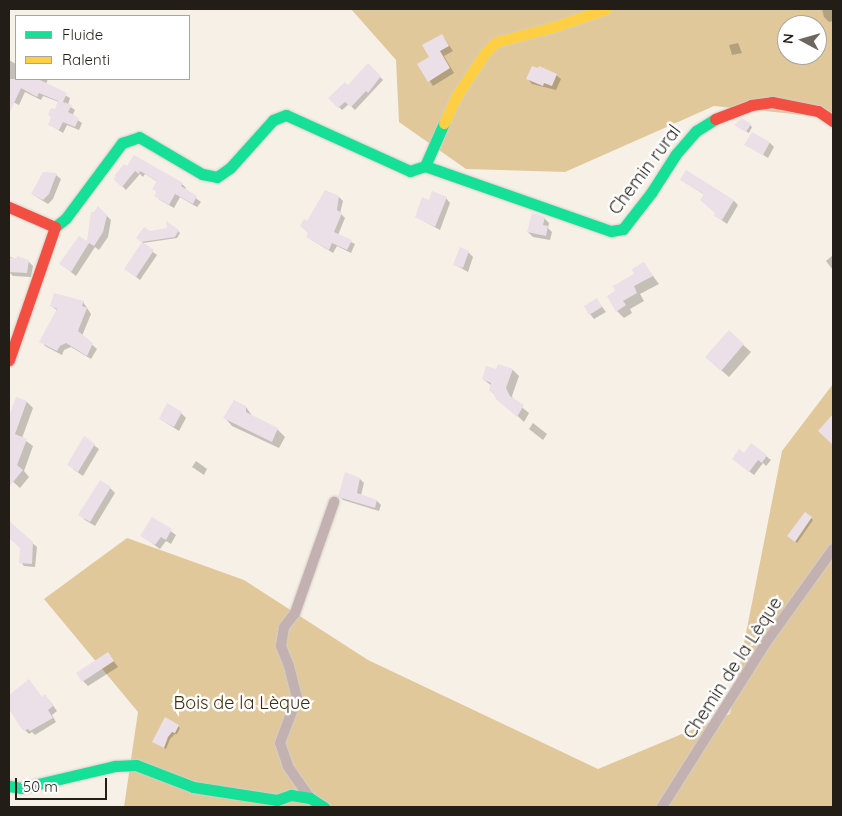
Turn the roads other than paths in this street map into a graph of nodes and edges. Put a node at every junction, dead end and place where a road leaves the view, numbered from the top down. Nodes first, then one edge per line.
1 (606, 9) edge
2 (833, 121) edge
3 (425, 166) junction
4 (9, 207) edge
5 (55, 227) junction
6 (9, 360) edge
7 (334, 502) dead end
8 (833, 549) edge
9 (9, 786) edge
10 (310, 798) junction
11 (324, 807) edge
12 (662, 807) edge

1 - 3 street
2 - 3 street, Chemin rural
3 - 5 street
4 - 5 street
5 - 6 street
7 - 10 street
8 - 12 street, Chemin de la Lèque
9 - 10 street
10 - 11 street

